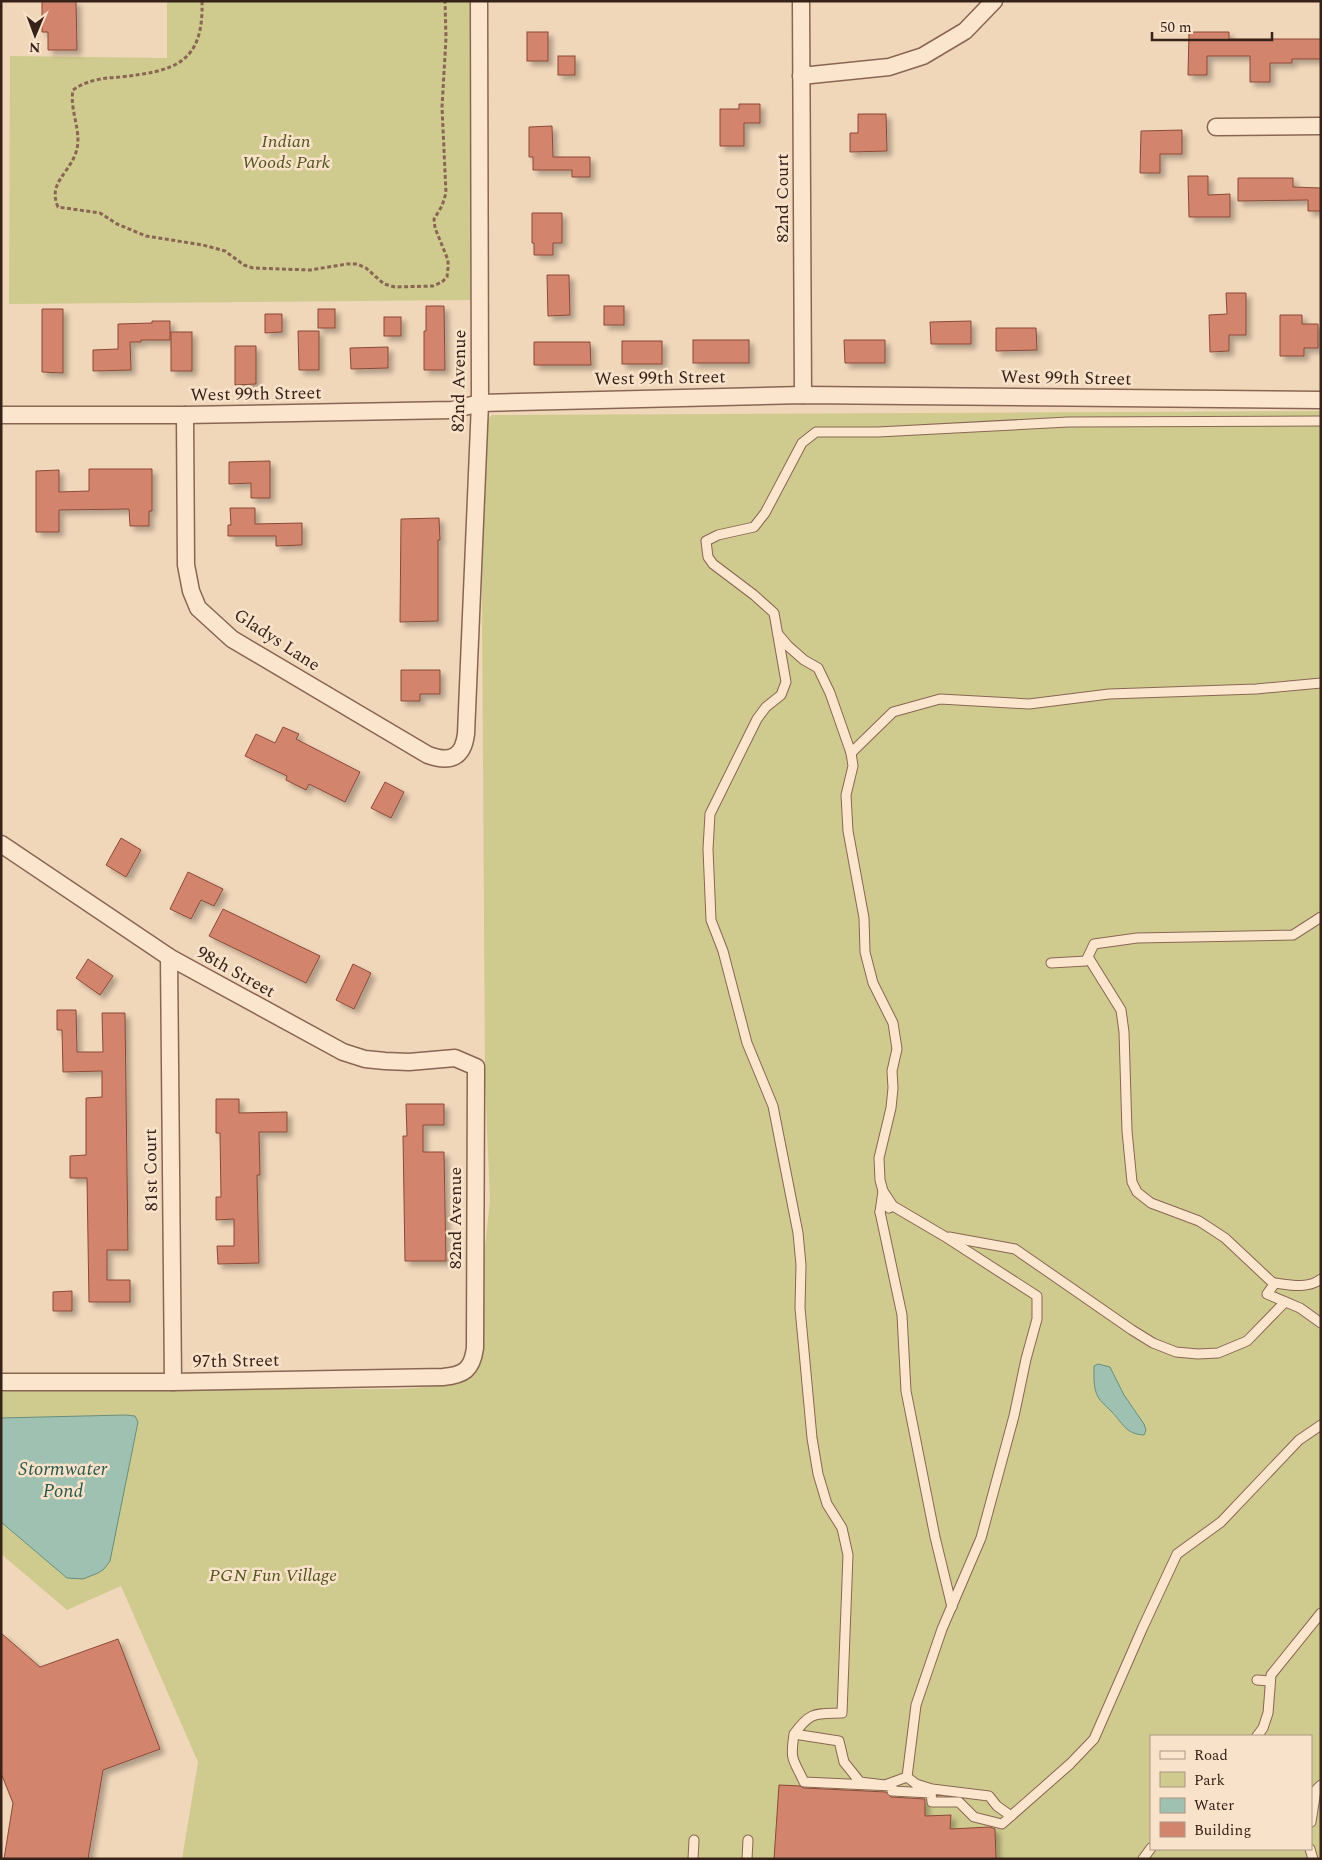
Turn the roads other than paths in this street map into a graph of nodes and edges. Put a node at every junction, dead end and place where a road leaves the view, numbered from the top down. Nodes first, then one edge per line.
1 (479, 1) edge
2 (801, 1) edge
3 (994, 1) edge
4 (801, 76) junction
5 (1321, 126) edge
6 (1216, 127) dead end
7 (803, 395) junction
8 (1321, 400) edge
9 (480, 403) junction
10 (1, 415) edge
11 (185, 415) junction
12 (1321, 421) edge
13 (776, 631) junction
14 (1321, 684) edge
15 (866, 738) junction
16 (851, 753) junction
17 (455, 757) joint
18 (852, 769) junction
19 (1, 844) edge
20 (1321, 917) edge
21 (169, 957) junction
22 (1088, 957) junction
23 (1051, 963) dead end
24 (476, 1066) joint
25 (883, 1191) junction
26 (893, 1206) junction
27 (880, 1212) junction
28 (944, 1236) junction
29 (1321, 1278) edge
30 (1274, 1284) junction
31 (1285, 1302) junction
32 (1321, 1324) edge
33 (468, 1368) joint
34 (1, 1382) edge
35 (173, 1382) junction
36 (1321, 1425) edge
37 (952, 1608) junction
38 (1321, 1612) edge
39 (1257, 1680) dead end
40 (1270, 1681) junction
41 (794, 1734) junction
42 (1259, 1735) edge
43 (907, 1777) junction
44 (1321, 1785) edge
45 (1011, 1816) junction
46 (1312, 1816) edge
47 (694, 1840) dead end
48 (748, 1840) dead end
49 (693, 1859) edge
50 (747, 1859) edge

1 - 9 street, 82nd Avenue
2 - 4 street, 82nd Court
3 - 4 street
4 - 7 street, 82nd Court
5 - 6 street
7 - 8 street, West 99th Street
7 - 9 street, West 99th Street
9 - 11 street, West 99th Street
9 - 17 street, 82nd Avenue
10 - 11 street, West 99th Street
11 - 17 street, Gladys Lane
12 - 13 lane
13 - 16 lane
13 - 41 lane
14 - 15 lane
15 - 16 lane
15 - 18 lane
16 - 18 lane
18 - 25 lane
19 - 21 street, 98th Street
20 - 22 lane
21 - 24 street, 98th Street
21 - 35 street, 81st Court
22 - 23 lane
22 - 30 lane
24 - 33 street, 82nd Avenue
25 - 26 lane
25 - 27 lane
26 - 27 lane
26 - 28 lane
27 - 37 lane
28 - 31 lane
28 - 37 lane
29 - 30 lane
30 - 31 lane
31 - 32 lane
33 - 35 street, 97th Street
34 - 35 street, 97th Street
36 - 45 lane
37 - 43 lane
38 - 40 lane
39 - 40 lane
40 - 42 lane
41 - 43 lane
41 - 45 lane
43 - 45 lane
44 - 46 lane
47 - 49 lane
48 - 50 lane

